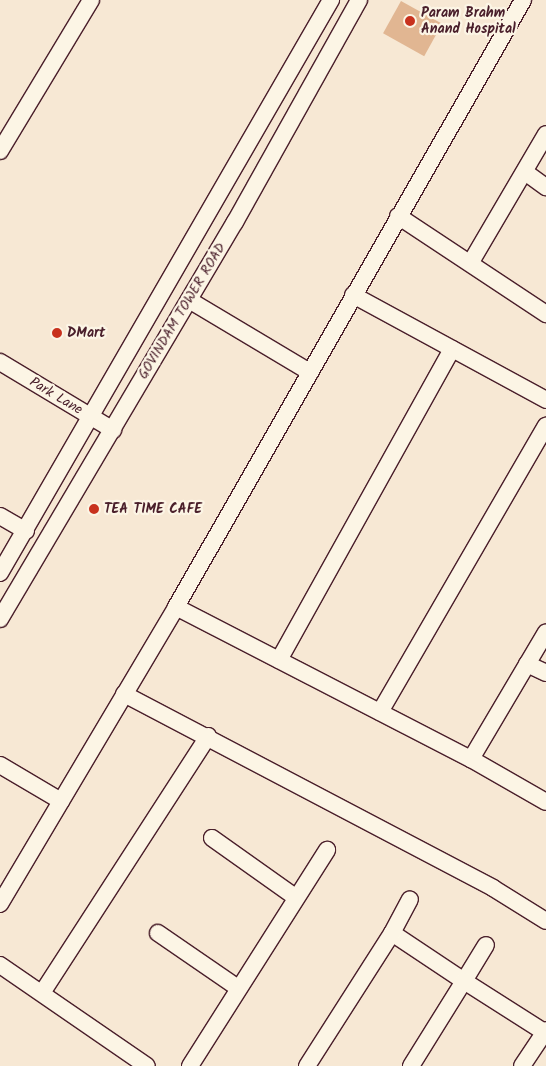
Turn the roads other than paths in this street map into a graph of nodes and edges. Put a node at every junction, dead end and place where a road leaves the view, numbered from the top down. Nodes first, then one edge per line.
1 (91, 0) edge
2 (331, 0) edge
3 (337, 0) edge
4 (522, 0) edge
5 (356, 5) edge
6 (546, 134) edge
7 (0, 151) edge
8 (525, 172) junction
9 (546, 187) edge
10 (398, 216) junction
11 (471, 262) junction
12 (353, 295) junction
13 (189, 300) junction
14 (546, 314) edge
15 (452, 349) junction
16 (0, 362) edge
17 (310, 372) junction
18 (546, 400) edge
19 (92, 417) junction
20 (546, 426) edge
21 (113, 430) junction
22 (0, 516) edge
23 (26, 532) junction
24 (0, 573) edge
25 (176, 607) junction
26 (0, 619) edge
27 (546, 632) edge
28 (279, 660) junction
29 (527, 664) junction
30 (546, 673) edge
31 (124, 694) junction
32 (380, 712) junction
33 (208, 736) junction
34 (471, 759) junction
35 (0, 764) edge
36 (61, 801) junction
37 (546, 802) edge
38 (212, 838) dead end
39 (327, 850) dead end
40 (296, 897) junction
41 (410, 899) dead end
42 (0, 904) edge
43 (546, 921) edge
44 (158, 933) dead end
45 (392, 933) junction
46 (486, 945) dead end
47 (0, 965) edge
48 (464, 981) junction
49 (238, 988) junction
50 (42, 993) junction
51 (545, 1031) edge
52 (147, 1066) edge
53 (190, 1066) edge
54 (307, 1066) edge
55 (412, 1066) edge
56 (522, 1066) edge

1 - 7 street
2 - 19 street, GOVINDAM TOWER ROAD
3 - 5 street
4 - 10 street
5 - 13 street, GOVINDAM TOWER ROAD
6 - 8 street
8 - 9 street
8 - 11 street
10 - 11 street
10 - 12 street
11 - 14 street
12 - 15 street
12 - 17 street
13 - 17 street
13 - 21 street, GOVINDAM TOWER ROAD
15 - 18 street
15 - 28 street
16 - 19 street, Park Lane
17 - 25 street
19 - 21 street, Park Lane
19 - 23 street, GOVINDAM TOWER ROAD
20 - 32 street
21 - 26 street, GOVINDAM TOWER ROAD
22 - 23 street
23 - 24 street, GOVINDAM TOWER ROAD
25 - 28 street
25 - 31 street
27 - 29 street
28 - 32 street
29 - 30 street
29 - 34 street
31 - 33 street
31 - 36 street
32 - 34 street
33 - 43 street
33 - 50 street
34 - 37 street
35 - 36 street
36 - 42 street
38 - 40 street
39 - 40 street
40 - 49 street
41 - 45 street
44 - 49 street
45 - 48 street
45 - 54 street
46 - 48 street
47 - 50 street
48 - 51 street
48 - 55 street
49 - 53 street
50 - 52 street
51 - 56 street

